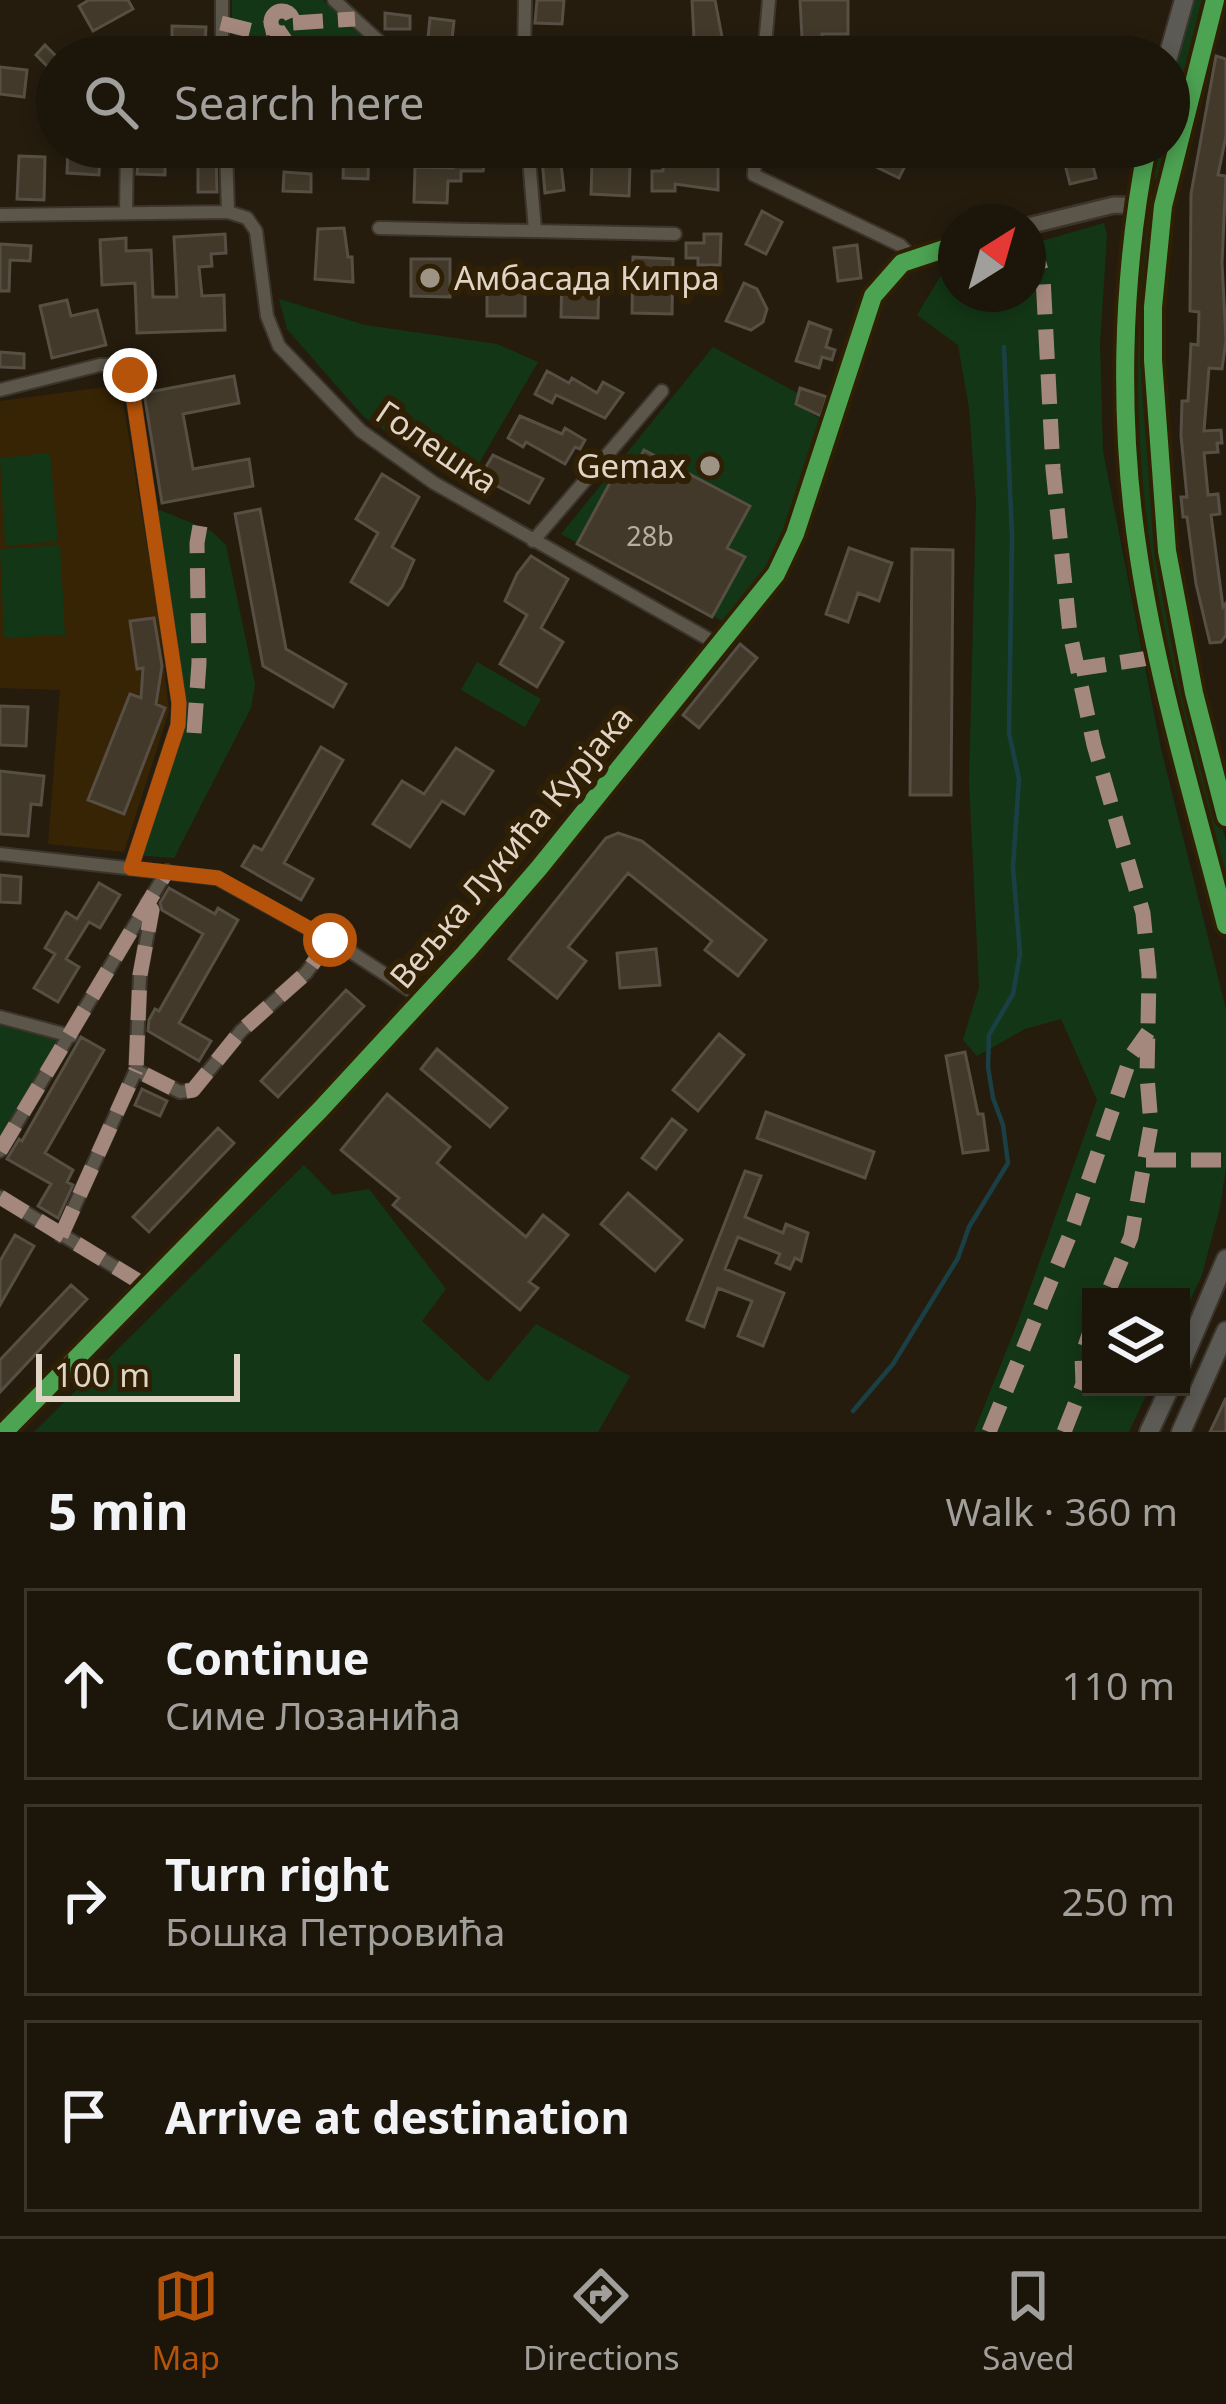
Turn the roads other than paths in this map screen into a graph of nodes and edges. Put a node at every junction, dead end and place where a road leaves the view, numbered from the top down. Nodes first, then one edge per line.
1 (222, 0) edge
2 (334, 0) edge
3 (525, 0) edge
4 (769, 0) edge
5 (1184, 0) edge
6 (1215, 0) edge
7 (222, 36) edge
8 (373, 36) edge
9 (524, 36) edge
10 (766, 36) edge
11 (1174, 36) edge
12 (1190, 88) edge
13 (127, 168) edge
14 (227, 168) edge
15 (530, 168) edge
16 (754, 168) edge
17 (1143, 168) edge
18 (1172, 168) edge
19 (1137, 205) junction
20 (1163, 206) junction
21 (228, 212) junction
22 (126, 213) junction
23 (0, 214) edge
24 (1046, 221) edge
25 (379, 228) dead end
26 (535, 230) junction
27 (675, 234) dead end
28 (938, 249) edge
29 (912, 257) junction
30 (0, 390) edge
31 (662, 391) dead end
32 (533, 541) junction
33 (719, 645) junction
34 (1226, 818) edge
35 (0, 854) edge
36 (131, 868) junction
37 (166, 871) junction
38 (147, 903) junction
39 (1226, 925) edge
40 (330, 940) junction
41 (423, 999) junction
42 (0, 1017) edge
43 (71, 1036) junction
44 (136, 1070) junction
45 (0, 1150) edge
46 (0, 1197) edge
47 (62, 1236) junction
48 (1226, 1259) edge
49 (148, 1287) junction
50 (1226, 1331) edge
51 (1190, 1343) edge
52 (1166, 1396) edge
53 (1184, 1396) edge
54 (1195, 1401) junction
55 (4, 1432) edge
56 (1150, 1432) edge
57 (1181, 1432) edge

1 - 7 street
2 - 8 street
3 - 9 street
4 - 10 street
5 - 11 main road
6 - 12 main road
13 - 22 street
14 - 21 street
15 - 26 street
16 - 29 street
17 - 19 main road
18 - 20 main road
19 - 20 street
19 - 24 street
19 - 39 main road
20 - 34 main road
21 - 22 street
21 - 32 street, Голешка
22 - 23 street
25 - 26 street
26 - 27 street
28 - 29 street
29 - 33 street, Вељка Лукића Курјака
30 - 36 street
31 - 32 street
32 - 33 street, Голешка
33 - 41 street, Вељка Лукића Курјака
35 - 36 street
36 - 37 street
37 - 38 street
37 - 40 street
38 - 43 street
38 - 44 street
40 - 41 street
40 - 44 street
41 - 49 street, Вељка Лукића Курјака
42 - 43 street
43 - 45 street
44 - 47 street
46 - 47 street
47 - 49 street
48 - 51 main road
49 - 55 street, Вељка Лукића Курјака
50 - 54 main road
52 - 56 main road
53 - 54 main road
54 - 57 main road

